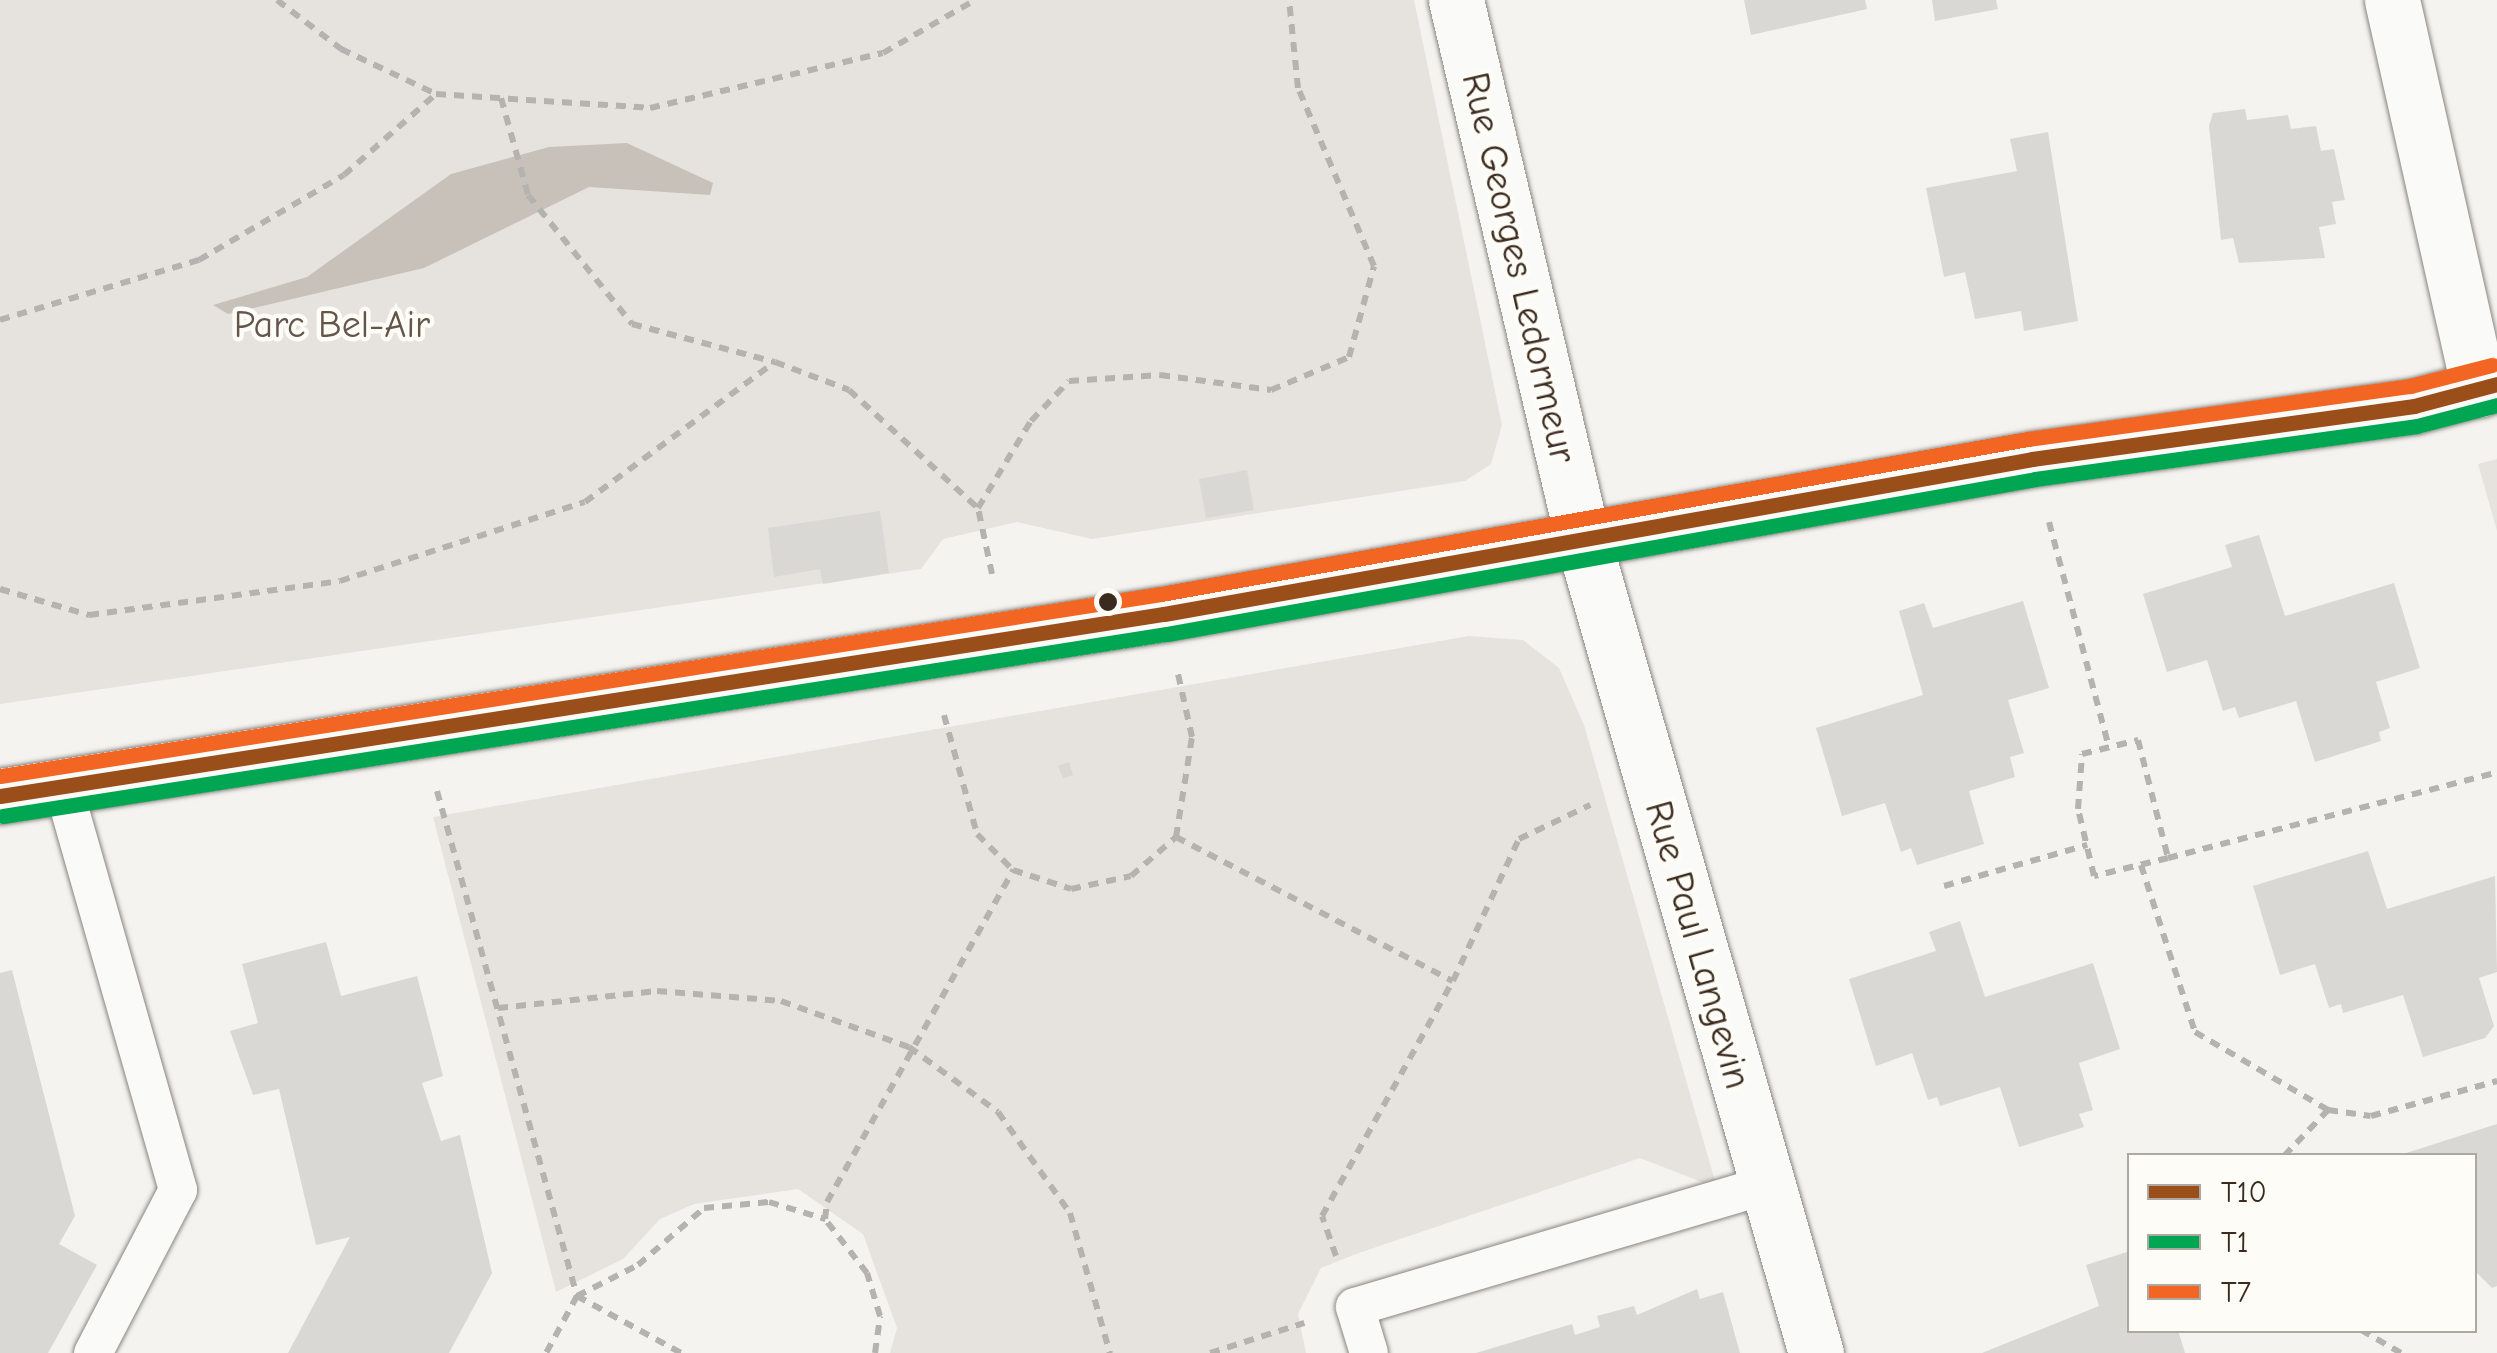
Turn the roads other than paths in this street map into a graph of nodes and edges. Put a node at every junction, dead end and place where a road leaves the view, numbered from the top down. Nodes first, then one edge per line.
1 (1456, 0) edge
2 (2392, 0) edge
3 (2488, 387) edge
4 (1582, 536) junction
5 (63, 786) junction
6 (0, 796) edge
7 (1764, 1186) junction
8 (93, 1353) edge
9 (1368, 1353) edge
10 (1816, 1353) edge

1 - 4 street, Rue Georges Ledormeur
2 - 3 street
3 - 4 street
4 - 5 street
4 - 7 street, Rue Paul Langevin
5 - 6 street
5 - 8 lane
7 - 9 lane
7 - 10 street, Rue Paul Langevin

